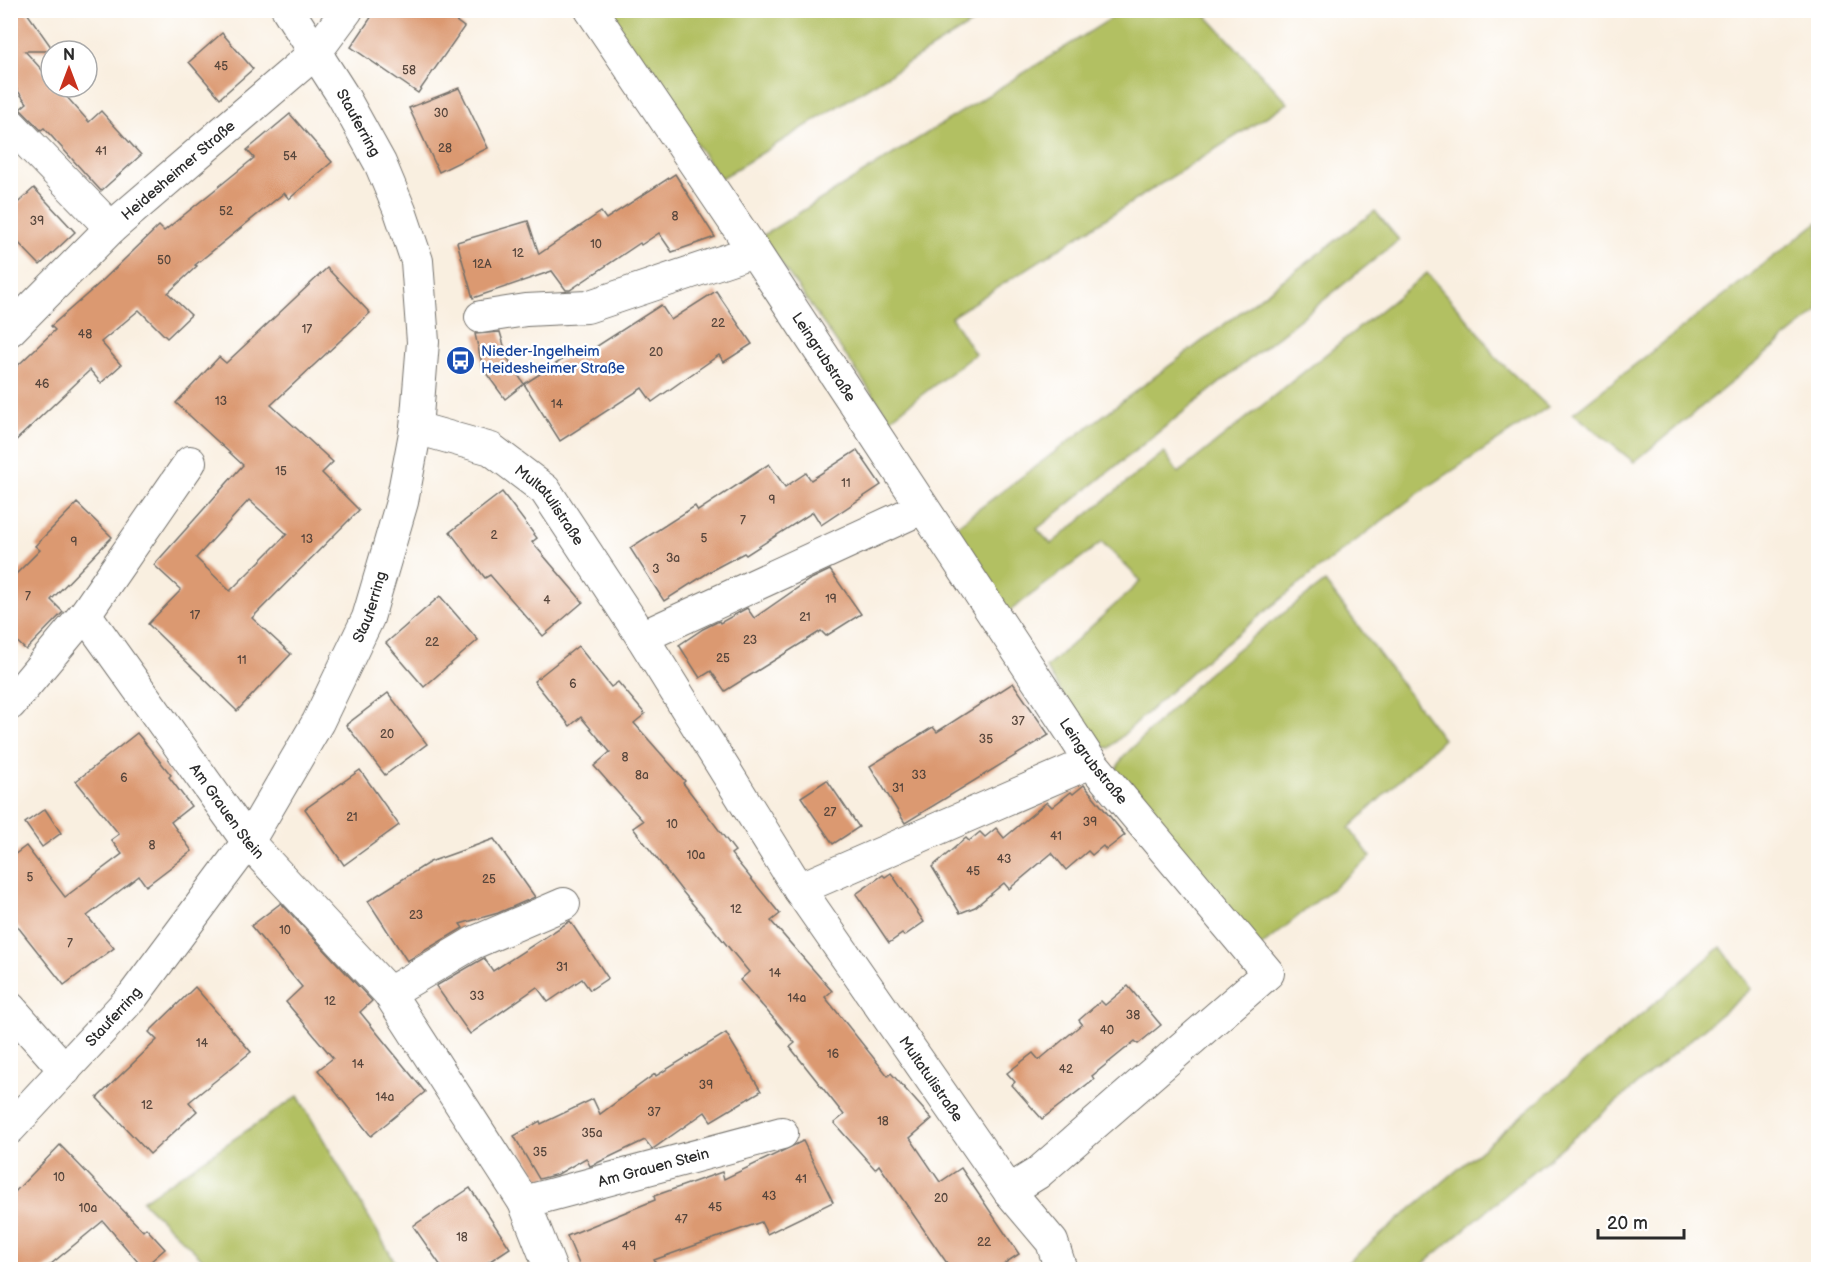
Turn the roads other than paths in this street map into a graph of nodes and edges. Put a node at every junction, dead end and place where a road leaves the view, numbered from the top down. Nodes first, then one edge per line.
1 (288, 10) edge
2 (347, 10) edge
3 (591, 10) edge
4 (316, 52) junction
5 (10, 124) edge
6 (111, 228) junction
7 (754, 251) junction
8 (481, 317) dead end
9 (10, 330) edge
10 (416, 428) junction
11 (190, 462) dead end
12 (922, 508) junction
13 (85, 614) junction
14 (642, 637) junction
15 (10, 704) edge
16 (1091, 762) junction
17 (248, 842) junction
18 (799, 890) junction
19 (564, 904) dead end
20 (389, 993) junction
21 (10, 1008) edge
22 (65, 1070) junction
23 (10, 1128) edge
24 (782, 1133) dead end
25 (1009, 1191) junction
26 (524, 1202) junction
27 (551, 1269) edge
28 (1061, 1269) edge

1 - 4 street, Stauferring
2 - 4 street, Heidesheimer Straße
3 - 7 street, Leingrubstraße
4 - 6 street, Heidesheimer Straße
4 - 10 street, Stauferring
5 - 6 street
6 - 9 street, Heidesheimer Straße
7 - 8 street
7 - 12 street, Leingrubstraße
10 - 14 street, Multatulistraße
10 - 17 street, Stauferring
11 - 13 street
12 - 14 street
12 - 16 street, Leingrubstraße
13 - 15 street
13 - 17 street, Am Grauen Stein
14 - 18 street, Multatulistraße
16 - 18 street
16 - 25 street, Leingrubstraße
17 - 20 street, Am Grauen Stein
17 - 22 street, Stauferring
18 - 25 street, Multatulistraße
19 - 20 street
20 - 26 street, Am Grauen Stein
21 - 22 street
22 - 23 street, Stauferring
24 - 26 street, Am Grauen Stein
25 - 28 street, Multatulistraße
26 - 27 street, Am Grauen Stein

